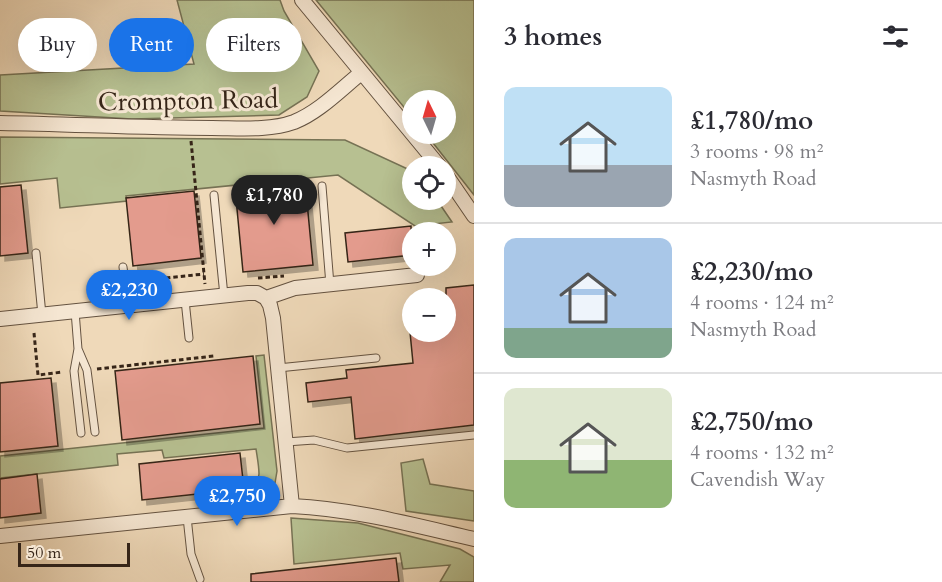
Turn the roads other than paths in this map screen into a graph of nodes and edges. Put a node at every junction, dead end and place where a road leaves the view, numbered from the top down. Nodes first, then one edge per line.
1 (302, 0) edge
2 (361, 74) junction
3 (0, 123) edge
4 (431, 156) edge
5 (322, 186) dead end
6 (456, 190) edge
7 (214, 195) dead end
8 (474, 216) edge
9 (36, 253) dead end
10 (123, 267) dead end
11 (408, 276) edge
12 (330, 285) junction
13 (224, 288) junction
14 (266, 298) junction
15 (185, 300) junction
16 (128, 306) junction
17 (75, 311) junction
18 (42, 315) junction
19 (0, 319) edge
20 (189, 338) dead end
21 (78, 349) junction
22 (376, 358) dead end
23 (278, 368) junction
24 (95, 432) dead end
25 (81, 433) dead end
26 (474, 435) edge
27 (286, 442) junction
28 (292, 506) junction
29 (187, 516) junction
30 (0, 536) edge
31 (474, 539) edge
32 (200, 579) dead end

1 - 2 street
2 - 3 street, Crompton Road
2 - 4 street
5 - 12 lane
6 - 8 street
7 - 13 lane
9 - 18 lane
10 - 16 lane
11 - 12 street
12 - 14 street
13 - 14 street
13 - 15 street
14 - 23 street
15 - 16 street
15 - 20 lane
16 - 17 street
17 - 18 street
17 - 21 lane
18 - 19 street
21 - 24 lane
21 - 25 lane
22 - 23 lane
23 - 27 street
26 - 27 lane
27 - 28 street
28 - 29 street
28 - 31 street
29 - 30 street
29 - 32 lane

